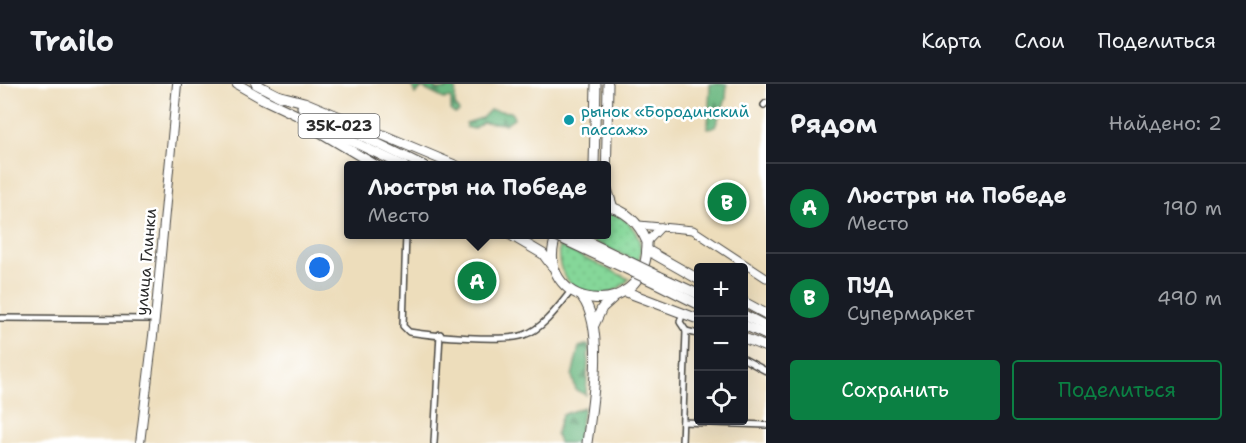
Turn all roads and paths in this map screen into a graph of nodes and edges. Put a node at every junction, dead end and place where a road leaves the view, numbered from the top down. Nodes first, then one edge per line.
1 (177, 84) edge
2 (237, 84) edge
3 (256, 84) edge
4 (596, 84) edge
5 (608, 84) edge
6 (277, 95) junction
7 (300, 117) junction
8 (368, 161) edge
9 (395, 161) edge
10 (416, 161) edge
11 (447, 161) edge
12 (594, 161) edge
13 (606, 161) edge
14 (611, 207) edge
15 (639, 225) junction
16 (661, 227) junction
17 (406, 239) edge
18 (517, 239) edge
19 (555, 239) edge
20 (564, 239) edge
21 (581, 239) edge
22 (647, 246) junction
23 (554, 268) junction
24 (694, 276) edge
25 (766, 278) edge
26 (658, 280) junction
27 (571, 291) junction
28 (624, 291) junction
29 (694, 292) edge
30 (582, 297) junction
31 (613, 297) junction
32 (694, 301) edge
33 (748, 304) edge
34 (683, 312) junction
35 (766, 314) edge
36 (696, 317) edge
37 (748, 317) edge
38 (0, 318) edge
39 (155, 319) junction
40 (594, 325) junction
41 (766, 326) edge
42 (748, 327) edge
43 (686, 331) junction
44 (694, 333) edge
45 (440, 334) junction
46 (766, 335) edge
47 (748, 340) edge
48 (766, 347) edge
49 (748, 360) edge
50 (766, 371) edge
51 (683, 422) junction
52 (766, 425) edge
53 (140, 443) edge
54 (434, 443) edge
55 (587, 443) edge
56 (682, 443) edge

1 - 39 main road, улица Глинки
2 - 7 main road, 35К-023
3 - 6 main road, 35К-023
4 - 12 main road
5 - 13 main road
6 - 10 main road, 35К-023
6 - 11 main road
7 - 8 main road
7 - 9 main road, 35К-023
14 - 15 main road
15 - 16 street
15 - 22 main road
16 - 22 street
16 - 25 street
17 - 45 street
18 - 23 main road
19 - 23 main road
20 - 26 main road, bridge
21 - 26 main road, bridge
22 - 24 main road
22 - 28 main road
23 - 27 main road
26 - 29 main road
26 - 32 main road
27 - 30 main road
27 - 45 street
28 - 31 main road
28 - 34 main road
30 - 31 main road
30 - 40 main road
31 - 40 main road
33 - 35 main road
34 - 36 main road
34 - 43 street
37 - 41 main road
38 - 39 street
39 - 53 main road, улица Глинки
40 - 55 main road
42 - 46 main road
43 - 44 street
43 - 51 street
45 - 54 street
47 - 48 main road
49 - 50 street
51 - 52 street
51 - 56 street

